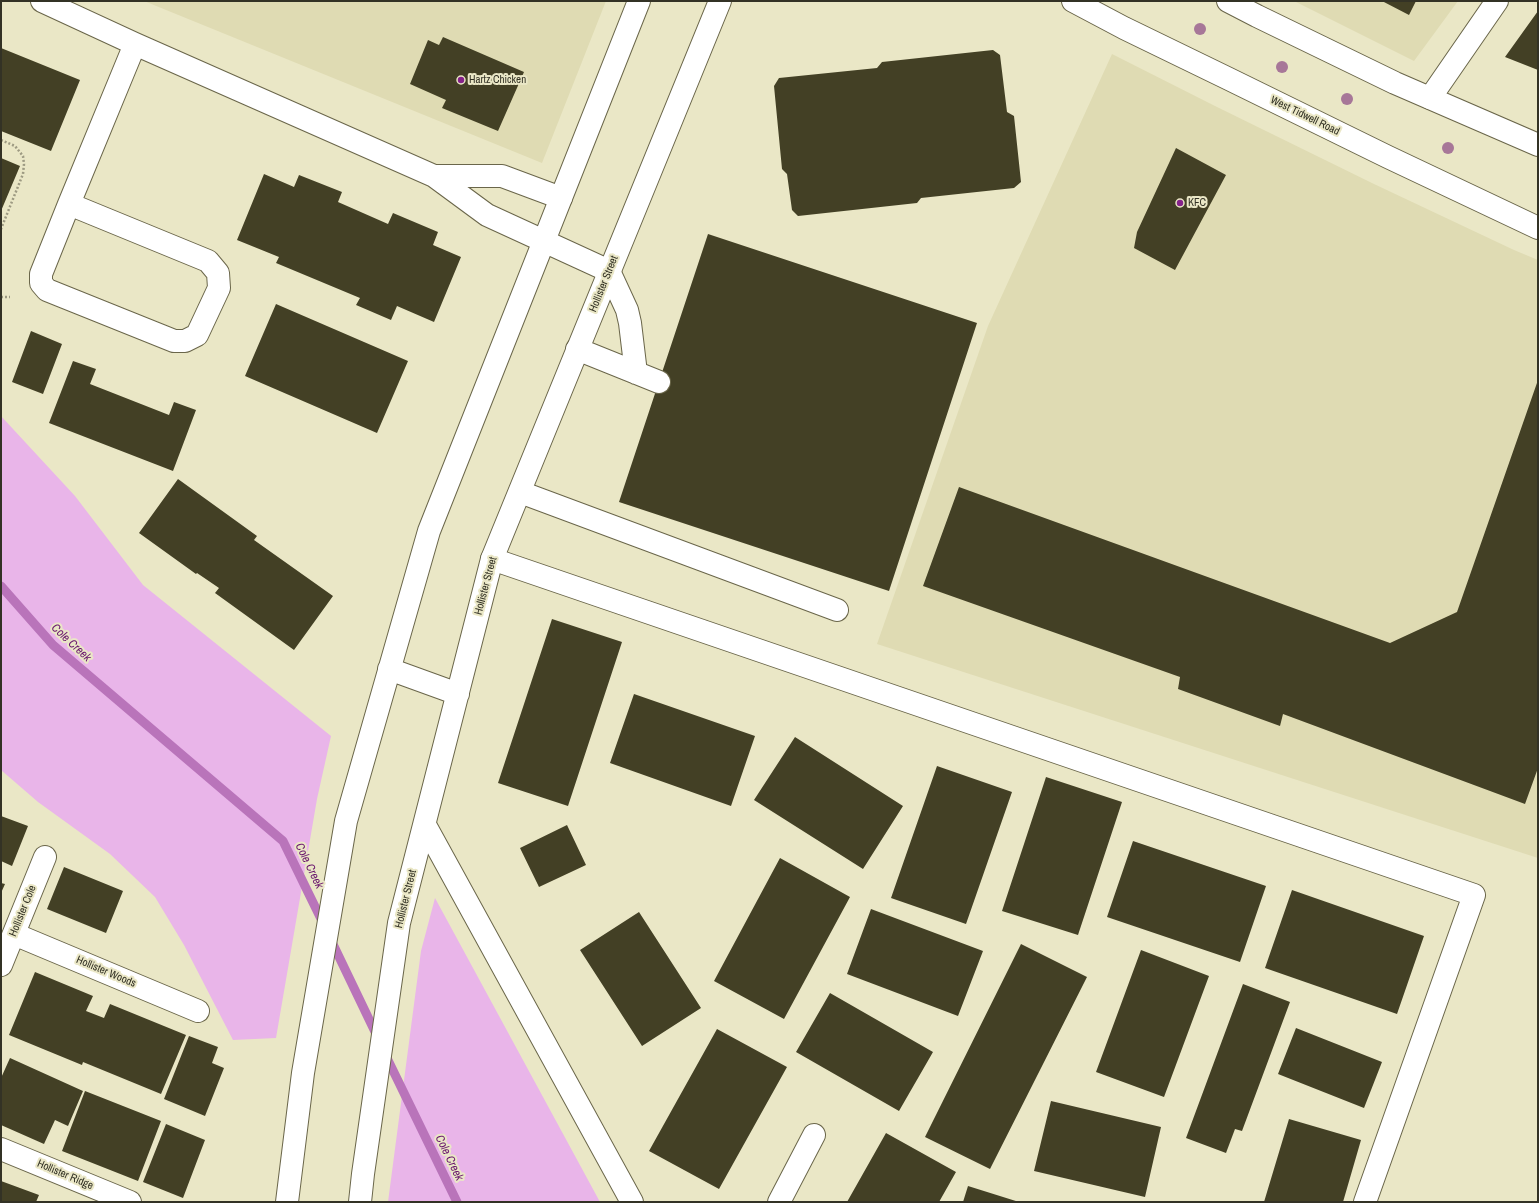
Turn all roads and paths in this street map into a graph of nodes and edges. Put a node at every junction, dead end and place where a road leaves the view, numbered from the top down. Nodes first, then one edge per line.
1 (42, 1) edge
2 (640, 1) edge
3 (720, 1) edge
4 (1074, 1) edge
5 (1228, 1) edge
6 (1497, 1) edge
7 (135, 44) junction
8 (1430, 98) junction
9 (1, 140) edge
10 (1538, 145) edge
11 (434, 176) junction
12 (561, 198) junction
13 (70, 204) junction
14 (1538, 228) edge
15 (1, 229) edge
16 (545, 241) junction
17 (609, 271) junction
18 (10, 297) dead end
19 (1, 298) edge
20 (577, 349) junction
21 (636, 373) junction
22 (659, 382) dead end
23 (520, 492) junction
24 (492, 559) junction
25 (838, 610) dead end
26 (389, 669) junction
27 (458, 694) junction
28 (425, 825) junction
29 (45, 857) dead end
30 (14, 934) junction
31 (1, 965) edge
32 (198, 1011) dead end
33 (814, 1135) dead end
34 (1, 1149) edge
35 (130, 1202) edge
36 (287, 1202) edge
37 (360, 1202) edge
38 (632, 1202) edge
39 (779, 1202) edge
40 (1365, 1202) edge

1 - 7 main road
2 - 12 main road
3 - 17 main road, Hollister Street
4 - 14 main road, West Tidwell Road
5 - 8 main road
6 - 8 main road
7 - 11 main road
7 - 13 main road
8 - 10 main road
9 - 15 path
11 - 12 main road
11 - 16 main road
12 - 16 main road
13 - 13 main road
16 - 17 main road
16 - 26 main road
17 - 20 main road, Hollister Street
17 - 21 main road
18 - 19 path
20 - 21 main road
20 - 23 main road, Hollister Street
21 - 22 main road
23 - 24 main road, Hollister Street
23 - 25 main road
24 - 27 main road, Hollister Street
24 - 40 main road
26 - 27 main road
26 - 36 main road
27 - 28 main road, Hollister Street
28 - 37 main road, Hollister Street
28 - 38 main road
29 - 30 main road, Hollister Cole
30 - 31 main road, Hollister Cole
30 - 32 main road, Hollister Woods
33 - 39 main road
34 - 35 main road, Hollister Ridge

